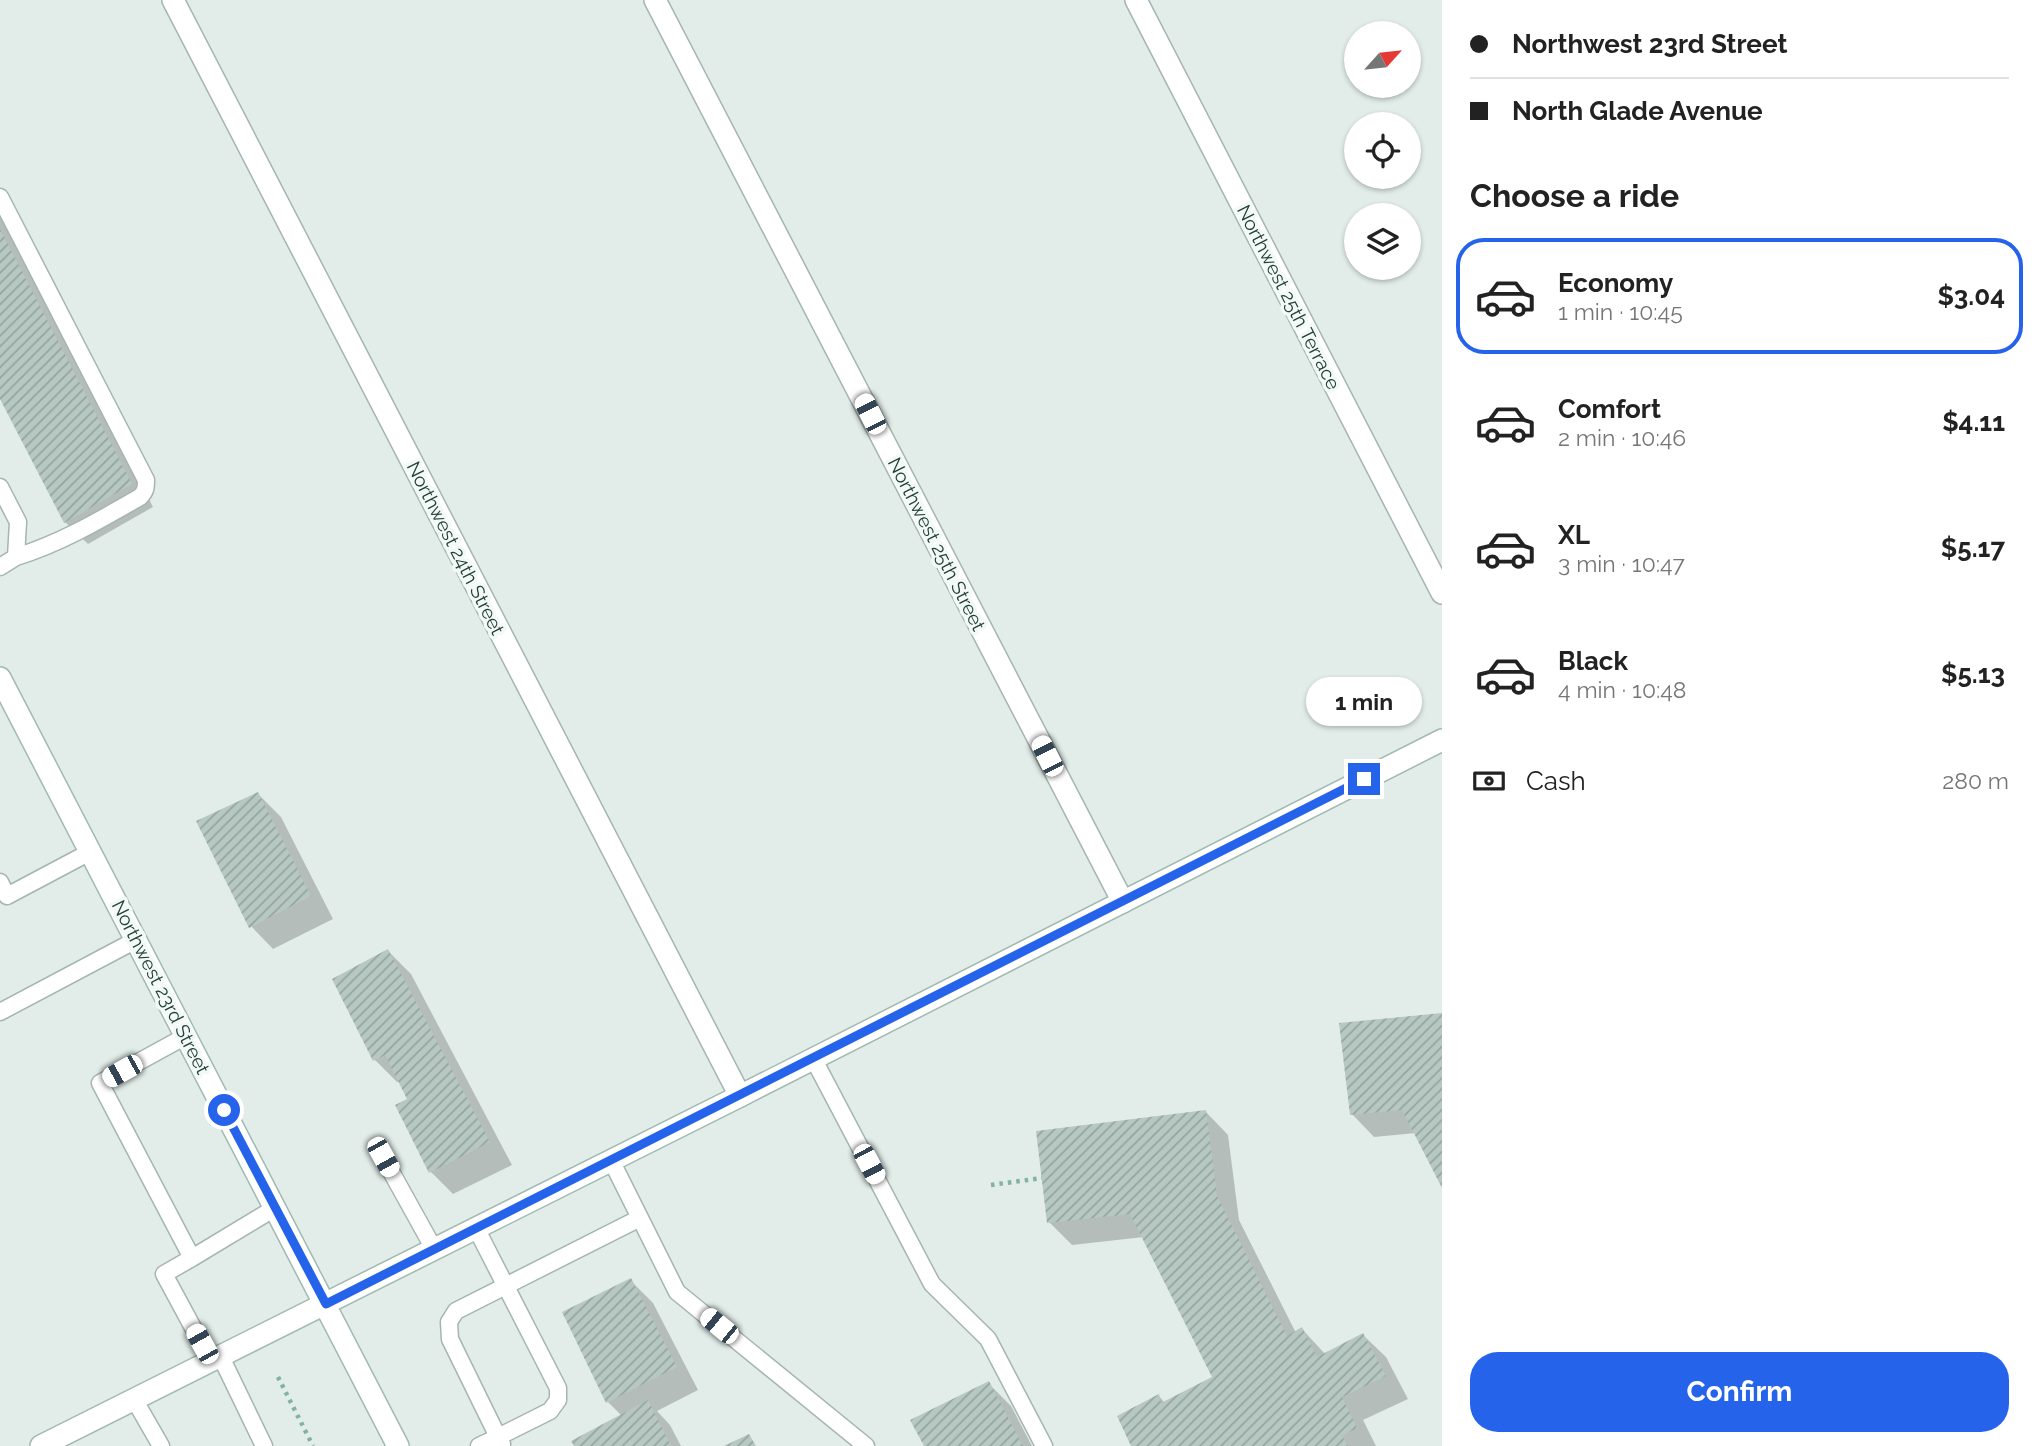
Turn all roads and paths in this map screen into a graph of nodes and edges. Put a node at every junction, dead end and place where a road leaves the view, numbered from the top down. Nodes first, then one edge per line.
1 (173, 0) edge
2 (655, 0) edge
3 (1136, 0) edge
4 (0, 197) edge
5 (0, 487) edge
6 (16, 557) junction
7 (0, 566) edge
8 (1442, 593) edge
9 (0, 678) edge
10 (1442, 740) edge
11 (90, 852) junction
12 (2, 893) edge
13 (1123, 902) junction
14 (136, 940) junction
15 (0, 1012) edge
16 (186, 1036) junction
17 (813, 1058) junction
18 (740, 1096) junction
19 (383, 1157) dead end
20 (611, 1160) junction
21 (1042, 1178) dead end
22 (991, 1185) dead end
23 (275, 1208) junction
24 (640, 1218) junction
25 (476, 1228) junction
26 (433, 1250) junction
27 (192, 1258) junction
28 (505, 1286) junction
29 (326, 1304) junction
30 (216, 1359) junction
31 (278, 1377) dead end
32 (134, 1399) junction
33 (67, 1440) edge
34 (500, 1441) edge
35 (41, 1446) edge
36 (161, 1446) edge
37 (264, 1446) edge
38 (313, 1446) edge
39 (398, 1446) edge
40 (479, 1446) edge
41 (866, 1446) edge
42 (1044, 1446) edge

1 - 18 street, Northwest 24th Street
2 - 13 street, Northwest 25th Street
3 - 8 street, Northwest 25th Terrace
4 - 6 lane
5 - 6 lane
6 - 7 lane
9 - 11 street, Northwest 23rd Street
10 - 13 street
11 - 12 lane
11 - 14 street, Northwest 23rd Street
13 - 17 street
14 - 15 lane
14 - 16 street, Northwest 23rd Street
16 - 23 street, Northwest 23rd Street
16 - 27 lane
17 - 18 street
17 - 42 lane
18 - 20 street
19 - 26 lane
20 - 24 lane
20 - 25 street
21 - 22 path
23 - 27 lane
23 - 29 street, Northwest 23rd Street
24 - 28 lane
24 - 41 lane
25 - 26 street
25 - 28 lane
26 - 29 street
27 - 30 lane
28 - 34 lane
28 - 34 lane
29 - 30 street
29 - 39 street, Northwest 23rd Street
30 - 32 street
30 - 37 lane
31 - 38 path
32 - 33 street
32 - 36 lane
33 - 35 street
34 - 40 lane

